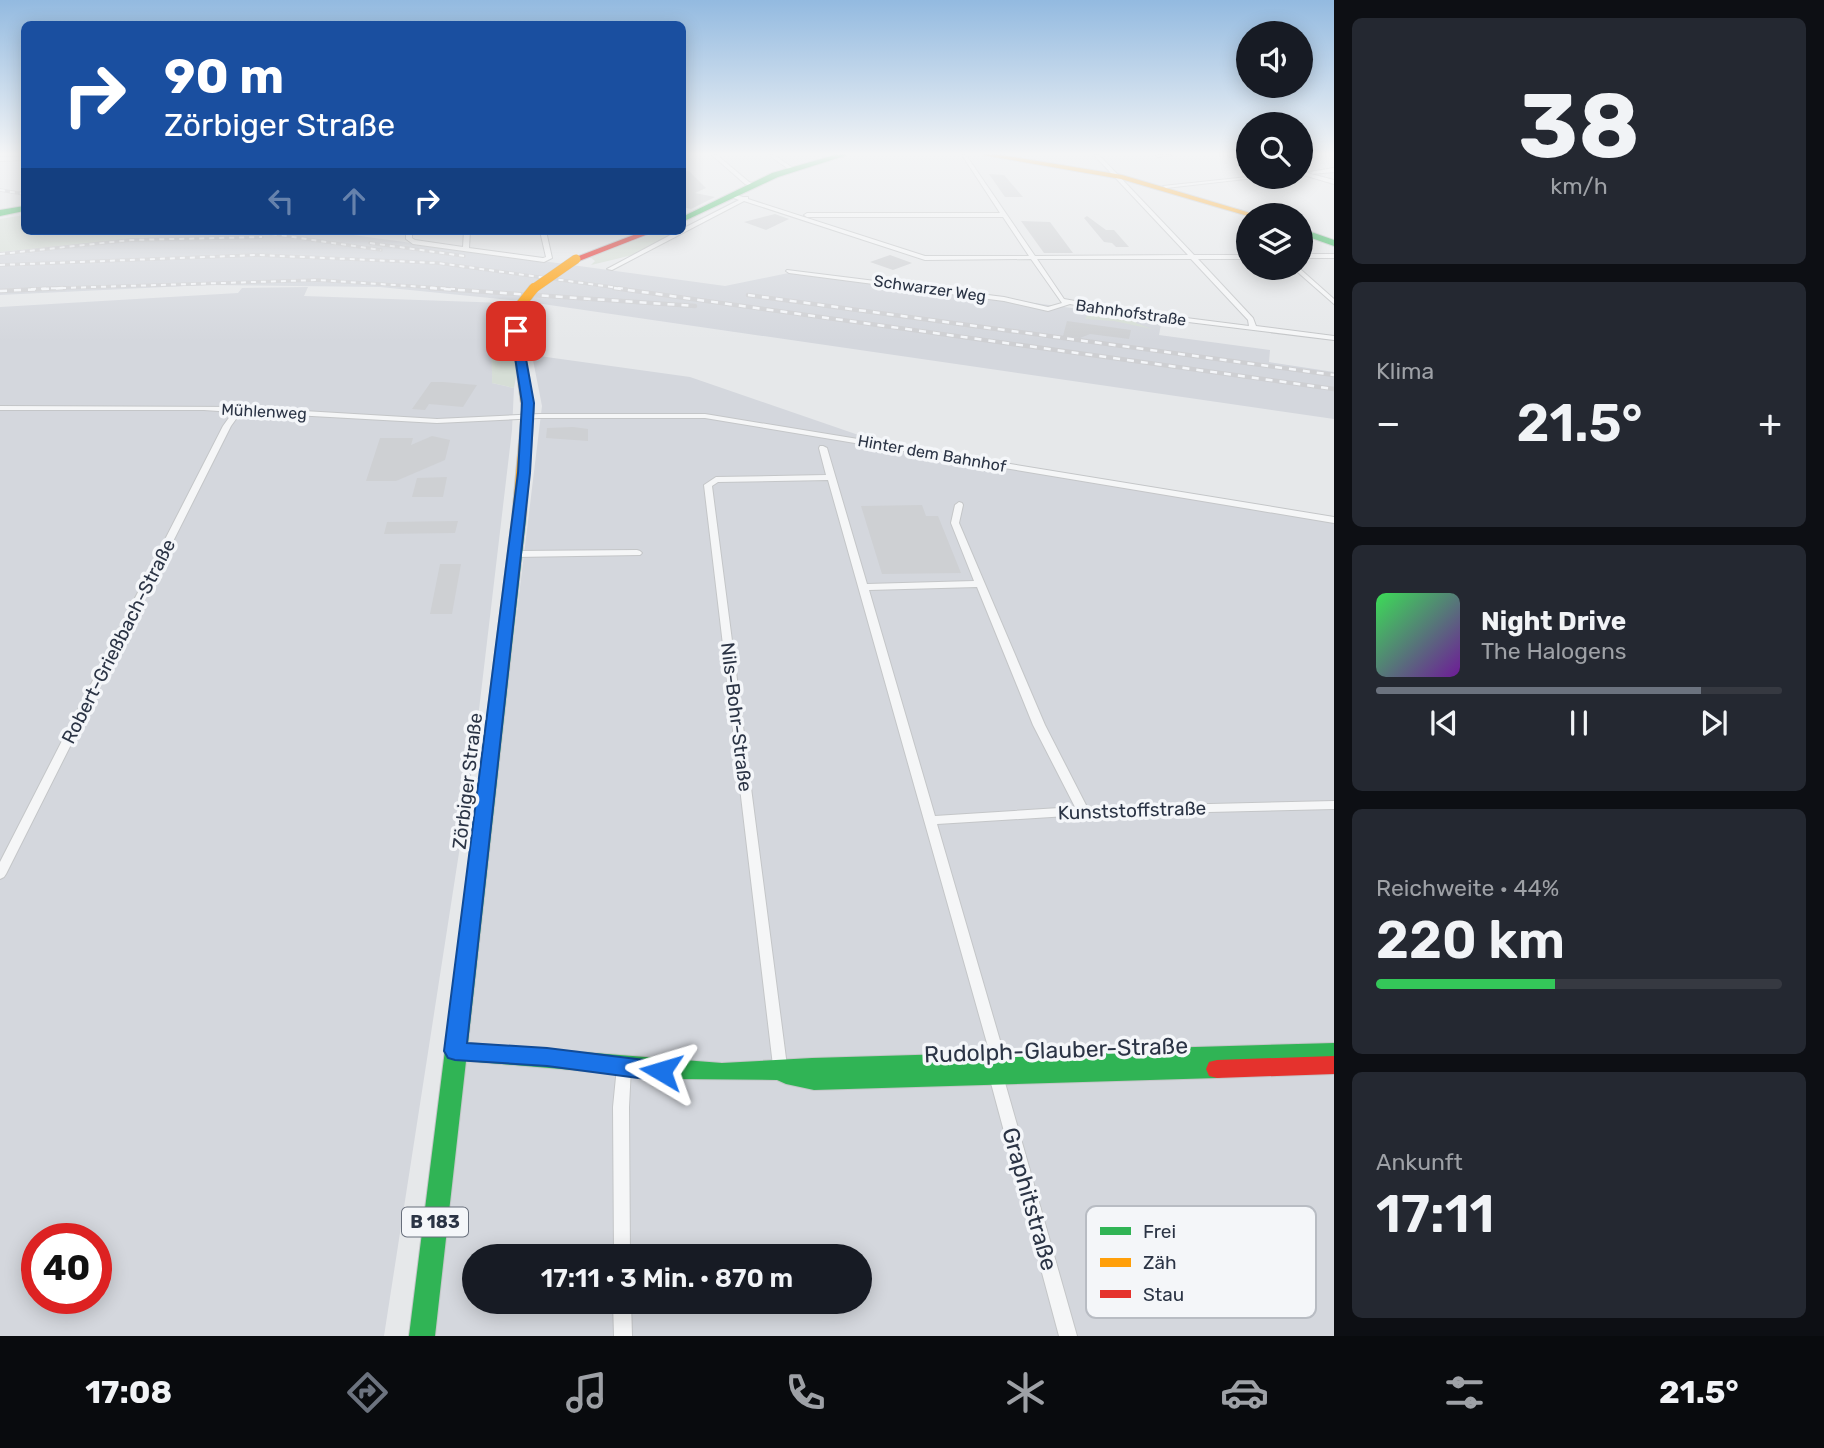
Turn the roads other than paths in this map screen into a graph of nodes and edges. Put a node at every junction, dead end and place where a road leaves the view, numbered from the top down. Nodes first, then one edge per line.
1 (702, 217) edge
2 (804, 217) edge
3 (1006, 217) edge
4 (1157, 217) edge
5 (686, 227) edge
6 (409, 235) edge
7 (467, 235) edge
8 (544, 235) edge
9 (641, 235) edge
10 (671, 235) edge
11 (1313, 236) edge
12 (1334, 243) edge
13 (466, 249) junction
14 (1313, 256) edge
15 (1334, 256) edge
16 (1031, 257) junction
17 (1197, 257) junction
18 (1236, 257) edge
19 (610, 270) dead end
20 (789, 271) dead end
21 (1309, 280) edge
22 (1334, 302) edge
23 (1068, 303) junction
24 (1253, 327) junction
25 (1265, 329) junction
26 (1334, 338) edge
27 (0, 408) edge
28 (239, 409) junction
29 (528, 417) junction
30 (823, 448) dead end
31 (831, 477) junction
32 (959, 505) dead end
33 (1334, 520) edge
34 (637, 553) dead end
35 (515, 554) junction
36 (980, 584) junction
37 (863, 587) junction
38 (1334, 805) edge
39 (1083, 811) junction
40 (930, 820) junction
41 (0, 874) edge
42 (455, 1051) junction
43 (1334, 1052) edge
44 (1334, 1065) edge
45 (995, 1066) junction
46 (624, 1067) junction
47 (781, 1074) junction
48 (622, 1244) edge
49 (622, 1314) edge
50 (422, 1336) edge
51 (623, 1336) edge
52 (1068, 1336) edge

1 - 5 street
2 - 16 street
3 - 16 street
4 - 17 street
6 - 13 street
7 - 13 street
8 - 13 street
9 - 29 main road, Zörbiger Straße / B 183, bridge
10 - 19 street
11 - 12 main road
14 - 15 street
16 - 17 street
16 - 23 street
17 - 18 street
17 - 24 street
17 - 25 street
20 - 23 street, Schwarzer Weg
21 - 22 street
23 - 24 street, Bahnhofstraße
24 - 25 street, Bahnhofstraße
25 - 26 street, Bahnhofstraße
27 - 28 street, Mühlenweg
28 - 29 street, Mühlenweg
28 - 41 street, Robert-Grießbach-Straße
29 - 33 street, Hinter dem Bahnhof
29 - 35 main road, Zörbiger Straße / B 183
30 - 31 street, Graphitstraße
31 - 37 street, Graphitstraße
31 - 47 street, Nils-Bohr-Straße
32 - 36 street
34 - 35 street
35 - 42 main road, Zörbiger Straße / B 183
36 - 37 street
36 - 39 street
37 - 40 street, Graphitstraße
38 - 39 street, Kunststoffstraße
39 - 40 street, Kunststoffstraße
40 - 45 street, Graphitstraße
42 - 46 main road, Rudolph-Glauber-Straße
42 - 50 main road, Zörbiger Straße / B 183
43 - 45 main road, Rudolph-Glauber-Straße
44 - 45 main road, Rudolph-Glauber-Straße
45 - 47 main road, Rudolph-Glauber-Straße
45 - 52 street, Graphitstraße
46 - 47 main road, Rudolph-Glauber-Straße
46 - 48 street
49 - 51 street

